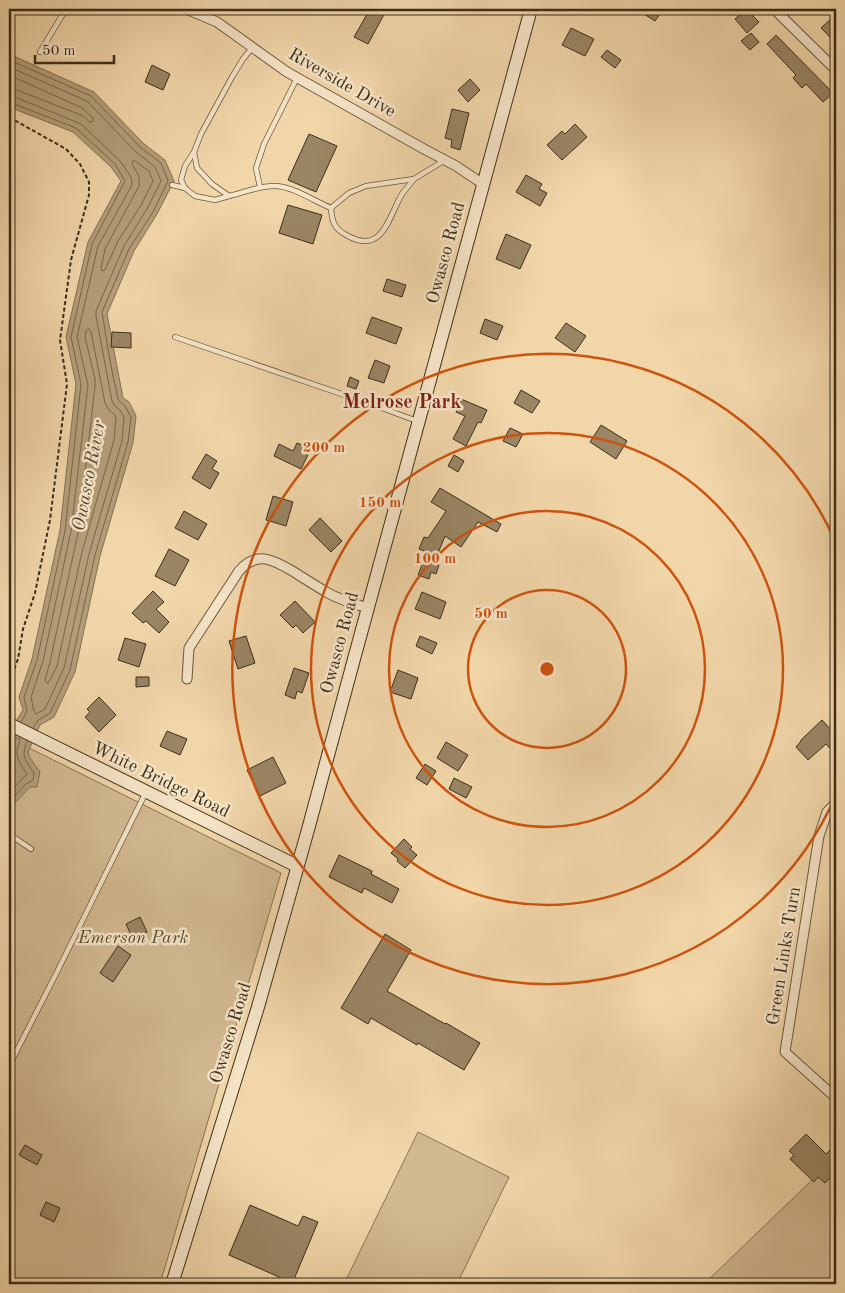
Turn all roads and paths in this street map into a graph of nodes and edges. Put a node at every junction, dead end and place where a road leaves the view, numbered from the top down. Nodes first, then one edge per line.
1 (66, 9) edge
2 (186, 9) edge
3 (531, 9) edge
4 (774, 9) edge
5 (252, 48) junction
6 (40, 52) dead end
7 (836, 70) edge
8 (297, 78) junction
9 (9, 118) edge
10 (194, 152) junction
11 (445, 160) junction
12 (414, 179) junction
13 (483, 184) junction
14 (172, 185) dead end
15 (260, 187) junction
16 (185, 188) junction
17 (229, 196) junction
18 (331, 208) junction
19 (175, 337) dead end
20 (418, 421) junction
21 (368, 608) junction
22 (187, 679) dead end
23 (9, 682) edge
24 (9, 697) edge
25 (9, 712) edge
26 (9, 724) edge
27 (146, 792) junction
28 (836, 803) edge
29 (9, 834) edge
30 (31, 849) dead end
31 (297, 866) junction
32 (9, 1066) edge
33 (836, 1098) edge
34 (172, 1284) edge

1 - 6 lane
2 - 5 street, Riverside Drive
3 - 13 main road, Owasco Road
4 - 7 street
5 - 8 street, Riverside Drive
5 - 10 lane
8 - 11 street, Riverside Drive
8 - 15 lane
9 - 23 path
10 - 16 lane
10 - 17 lane
11 - 12 lane
11 - 13 street, Riverside Drive
12 - 18 lane
12 - 18 lane
13 - 20 main road, Owasco Road
14 - 16 lane
15 - 17 lane
15 - 18 lane
16 - 17 lane
19 - 20 lane
20 - 21 main road, Owasco Road
21 - 22 street
21 - 31 main road, Owasco Road
24 - 25 path
26 - 27 main road, White Bridge Road
27 - 31 main road, White Bridge Road
27 - 32 lane
28 - 33 street, Green Links Turn
29 - 30 lane
31 - 34 main road, Owasco Road

